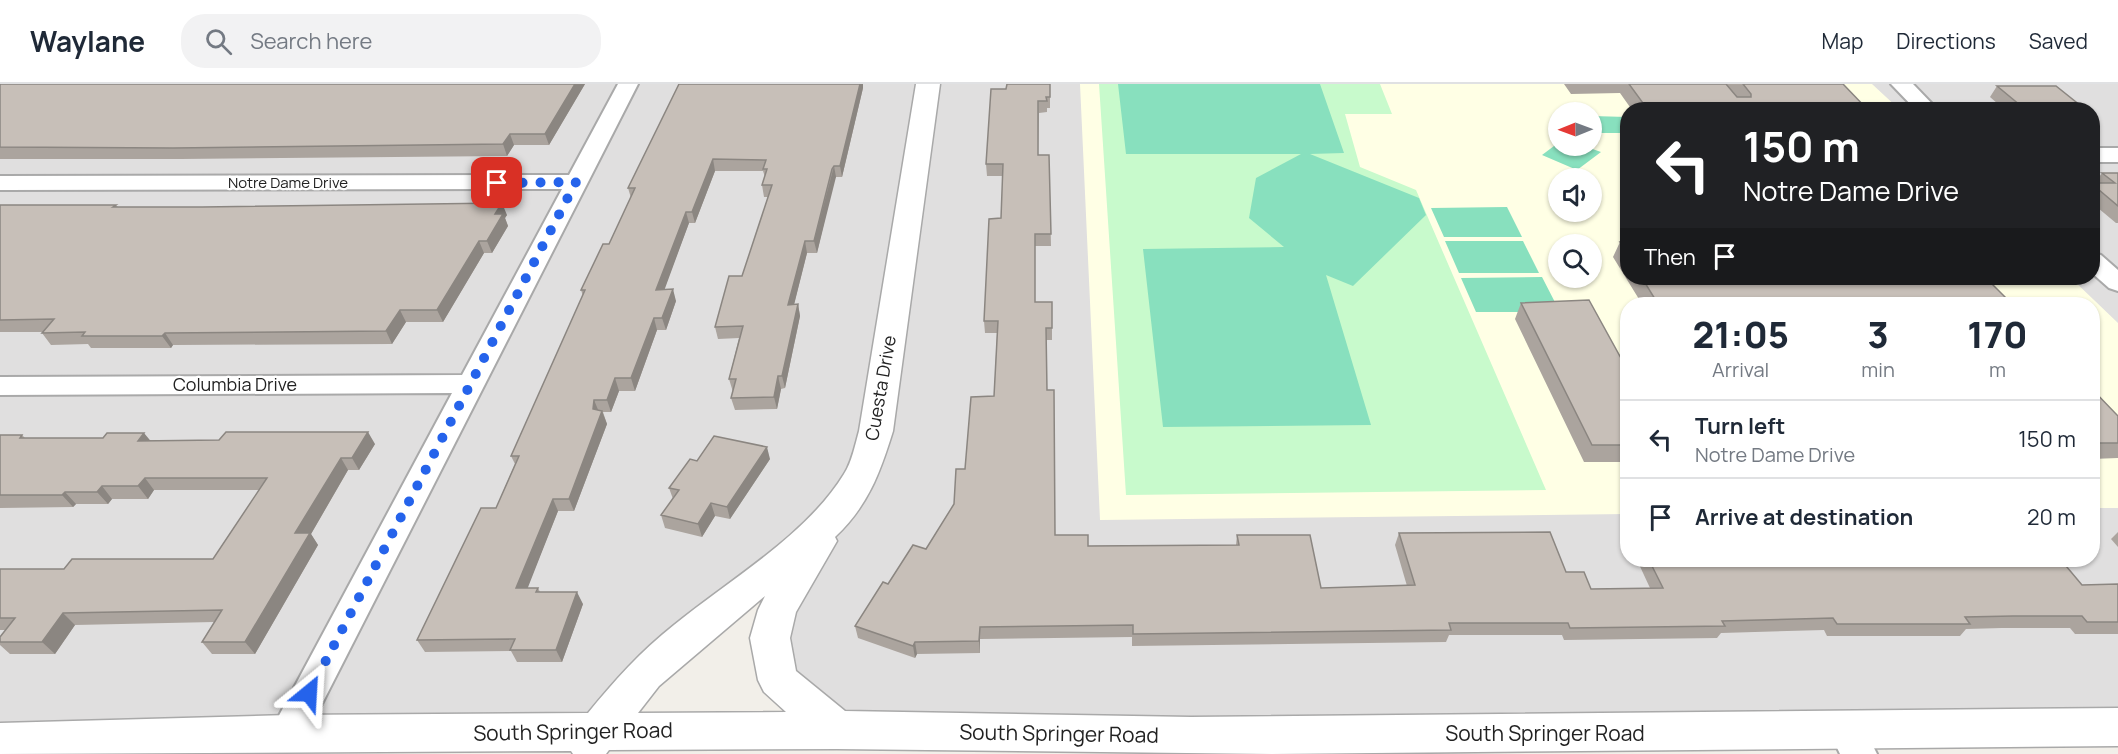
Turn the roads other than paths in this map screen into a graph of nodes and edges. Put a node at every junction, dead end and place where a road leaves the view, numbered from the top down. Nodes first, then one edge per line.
1 (628, 84) edge
2 (928, 84) edge
3 (1900, 84) edge
4 (1919, 102) edge
5 (2100, 155) edge
6 (2118, 155) edge
7 (576, 182) junction
8 (0, 183) edge
9 (2100, 267) edge
10 (2118, 283) edge
11 (470, 384) junction
12 (0, 386) edge
13 (835, 515) junction
14 (2118, 727) edge
15 (837, 730) junction
16 (288, 734) junction
17 (0, 742) edge
18 (589, 743) edge
19 (1853, 743) edge
20 (1192, 745) edge

1 - 7 street
2 - 13 street, Cuesta Drive
3 - 4 street
5 - 6 street
7 - 8 street, Notre Dame Drive
7 - 11 street
9 - 10 street
11 - 12 street, Columbia Drive
11 - 16 street
13 - 15 street
13 - 18 street, Cuesta Drive
14 - 19 street, South Springer Road
15 - 18 street, South Springer Road
15 - 20 street, South Springer Road
16 - 17 street, South Springer Road
16 - 18 street, South Springer Road
19 - 20 street, South Springer Road

